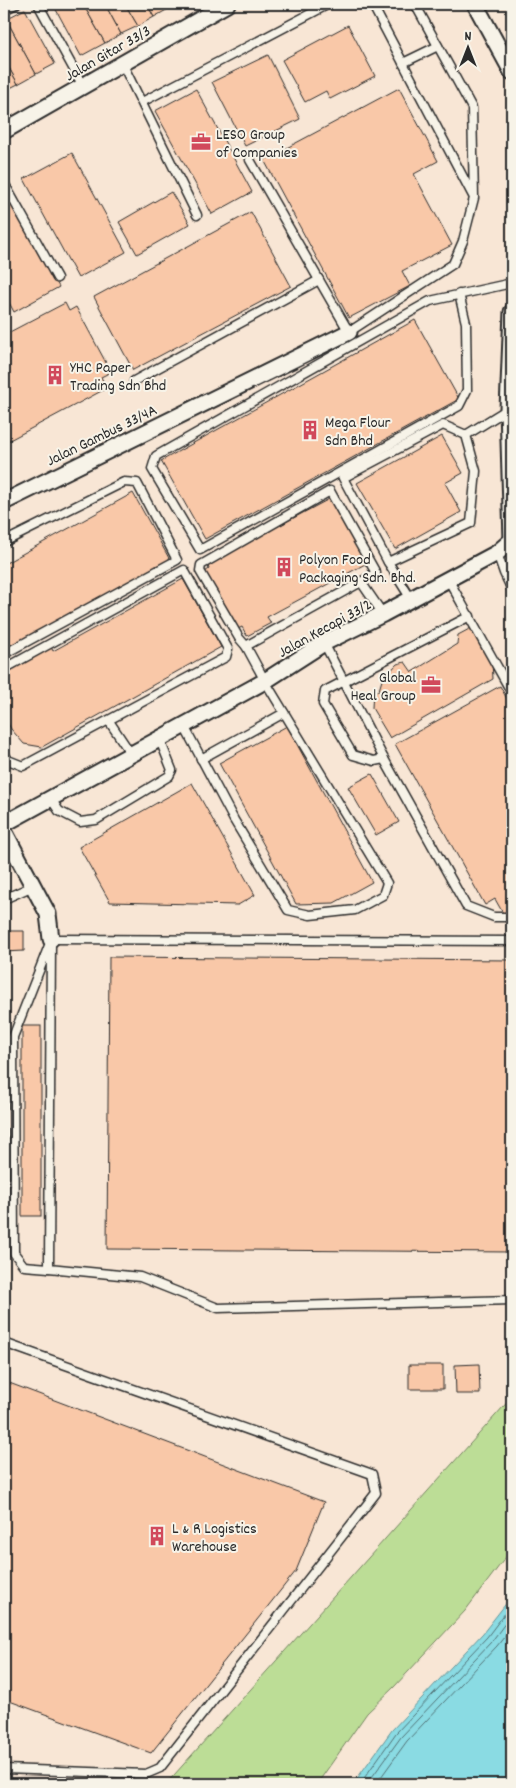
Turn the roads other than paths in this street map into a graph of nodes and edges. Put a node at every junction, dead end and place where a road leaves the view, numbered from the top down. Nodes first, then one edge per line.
1 (16, 4) edge
2 (38, 4) edge
3 (227, 4) edge
4 (329, 4) edge
5 (372, 4) edge
6 (415, 4) edge
7 (475, 4) edge
8 (4, 10) edge
9 (438, 46) junction
10 (122, 63) junction
11 (403, 63) junction
12 (512, 72) edge
13 (83, 86) junction
14 (142, 102) junction
15 (4, 131) edge
16 (250, 160) dead end
17 (4, 183) edge
18 (474, 198) junction
19 (197, 215) dead end
20 (58, 278) dead end
21 (319, 280) junction
22 (512, 283) edge
23 (459, 294) junction
24 (512, 312) edge
25 (349, 332) junction
26 (134, 381) dead end
27 (508, 409) junction
28 (466, 435) junction
29 (4, 502) edge
30 (4, 542) edge
31 (497, 553) junction
32 (388, 562) junction
33 (448, 579) junction
34 (360, 582) junction
35 (512, 590) edge
36 (411, 599) junction
37 (383, 614) junction
38 (470, 616) junction
39 (324, 643) junction
40 (246, 646) junction
41 (4, 654) edge
42 (4, 669) edge
43 (265, 681) junction
44 (344, 681) junction
45 (512, 693) edge
46 (284, 713) junction
47 (109, 721) junction
48 (184, 726) junction
49 (160, 740) junction
50 (4, 753) edge
51 (131, 754) junction
52 (384, 759) junction
53 (201, 760) junction
54 (51, 799) junction
55 (4, 824) edge
56 (4, 831) edge
57 (33, 886) junction
58 (4, 899) edge
59 (512, 917) edge
60 (51, 939) junction
61 (512, 941) edge
62 (4, 1037) edge
63 (13, 1037) junction
64 (49, 1268) junction
65 (512, 1300) edge
66 (4, 1344) edge
67 (4, 1769) edge

1 - 8 lane
2 - 13 lane
3 - 10 street, Jalan Gitar 33/3
4 - 14 lane
5 - 11 lane
6 - 9 lane
7 - 12 street
9 - 11 lane
9 - 18 lane
10 - 13 street, Jalan Gitar 33/3
10 - 14 lane
11 - 18 lane
13 - 15 street, Jalan Gitar 33/3
14 - 19 lane
16 - 21 lane
17 - 20 lane
18 - 25 lane
21 - 25 lane
21 - 26 lane
22 - 23 lane
23 - 23 lane
24 - 27 street, Jalan Kecapi 33/2
25 - 29 street, Jalan Gambus 33/4A
27 - 28 lane
27 - 31 street, Jalan Kecapi 33/2
28 - 32 lane
28 - 32 lane
30 - 41 lane
31 - 33 street, Jalan Kecapi 33/2
31 - 35 lane
32 - 36 lane
33 - 36 street, Jalan Kecapi 33/2
33 - 38 lane
34 - 37 lane
34 - 40 lane
34 - 40 lane
36 - 37 street, Jalan Kecapi 33/2
37 - 39 street, Jalan Kecapi 33/2
38 - 44 lane
38 - 45 lane
39 - 43 street, Jalan Kecapi 33/2
39 - 44 lane
40 - 43 lane
42 - 47 lane
43 - 46 lane
43 - 48 street, Jalan Kecapi 33/2
44 - 52 lane
44 - 52 lane
46 - 53 lane
46 - 53 lane
47 - 50 lane
47 - 51 lane
48 - 49 street, Jalan Kecapi 33/2
48 - 53 lane
49 - 51 street, Jalan Kecapi 33/2
49 - 54 lane
51 - 54 street, Jalan Kecapi 33/2
52 - 59 lane
54 - 55 street, Jalan Kecapi 33/2
56 - 57 street
57 - 58 lane
57 - 60 street
60 - 61 lane
60 - 63 lane
60 - 64 lane
62 - 63 lane
63 - 64 lane
64 - 65 lane
66 - 67 lane

